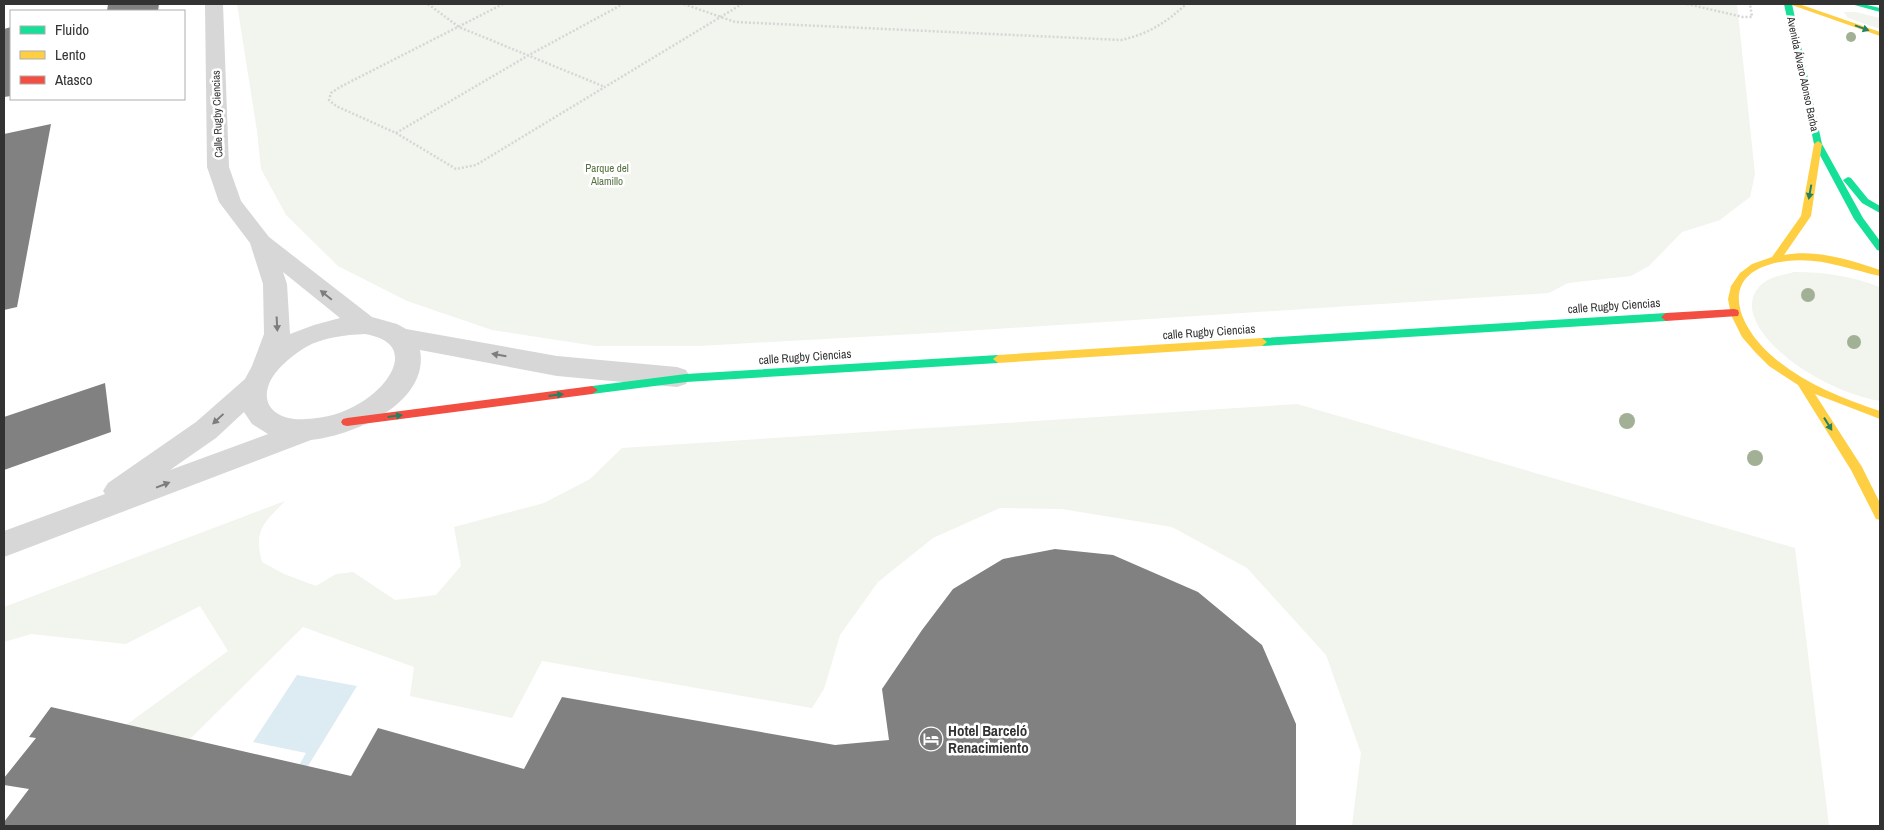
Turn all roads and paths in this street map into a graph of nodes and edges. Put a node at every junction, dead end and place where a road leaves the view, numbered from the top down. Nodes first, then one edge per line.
1 (214, 4) edge
2 (428, 4) edge
3 (503, 4) edge
4 (623, 4) edge
5 (684, 4) edge
6 (742, 4) edge
7 (1186, 4) edge
8 (1687, 4) edge
9 (1750, 4) edge
10 (1788, 4) edge
11 (1793, 4) edge
12 (1855, 4) edge
13 (1880, 10) edge
14 (719, 17) junction
15 (459, 26) junction
16 (1880, 34) edge
17 (529, 55) junction
18 (605, 87) junction
19 (396, 133) junction
20 (1818, 144) junction
21 (1880, 210) edge
22 (260, 242) junction
23 (1880, 248) edge
24 (1776, 259) junction
25 (1880, 272) edge
26 (1734, 312) junction
27 (364, 325) junction
28 (400, 337) junction
29 (259, 377) junction
30 (686, 378) junction
31 (1803, 382) junction
32 (1880, 415) edge
33 (347, 422) junction
34 (306, 430) junction
35 (84, 515) junction
36 (1880, 515) edge
37 (4, 544) edge

1 - 22 street, Calle Rugby Ciencias
2 - 15 path
3 - 15 path
4 - 17 path
5 - 14 path
6 - 14 path
7 - 14 path
8 - 9 path
10 - 20 main road, Avenida Álvaro Alonso Barba
11 -> 16 main road
12 - 13 main road
14 - 18 path
15 - 17 path
15 - 19 path
17 - 18 path
17 - 19 path
18 - 19 path
20 - 21 main road
20 - 23 main road, Avenida Álvaro Alonso Barba
20 -> 24 main road, Avenida Álvaro Alonso Barba
27 -> 22 street
22 -> 29 street
24 - 25 main road
24 - 26 main road
26 - 30 main road, calle Rugby Ciencias
26 - 31 main road
27 - 28 street
27 - 29 street
30 -> 28 street
28 - 33 street
29 - 34 street
29 -> 35 street
33 -> 30 main road, calle Rugby Ciencias
31 - 32 main road
31 -> 36 main road
33 - 34 street
35 -> 34 street
35 - 37 street

